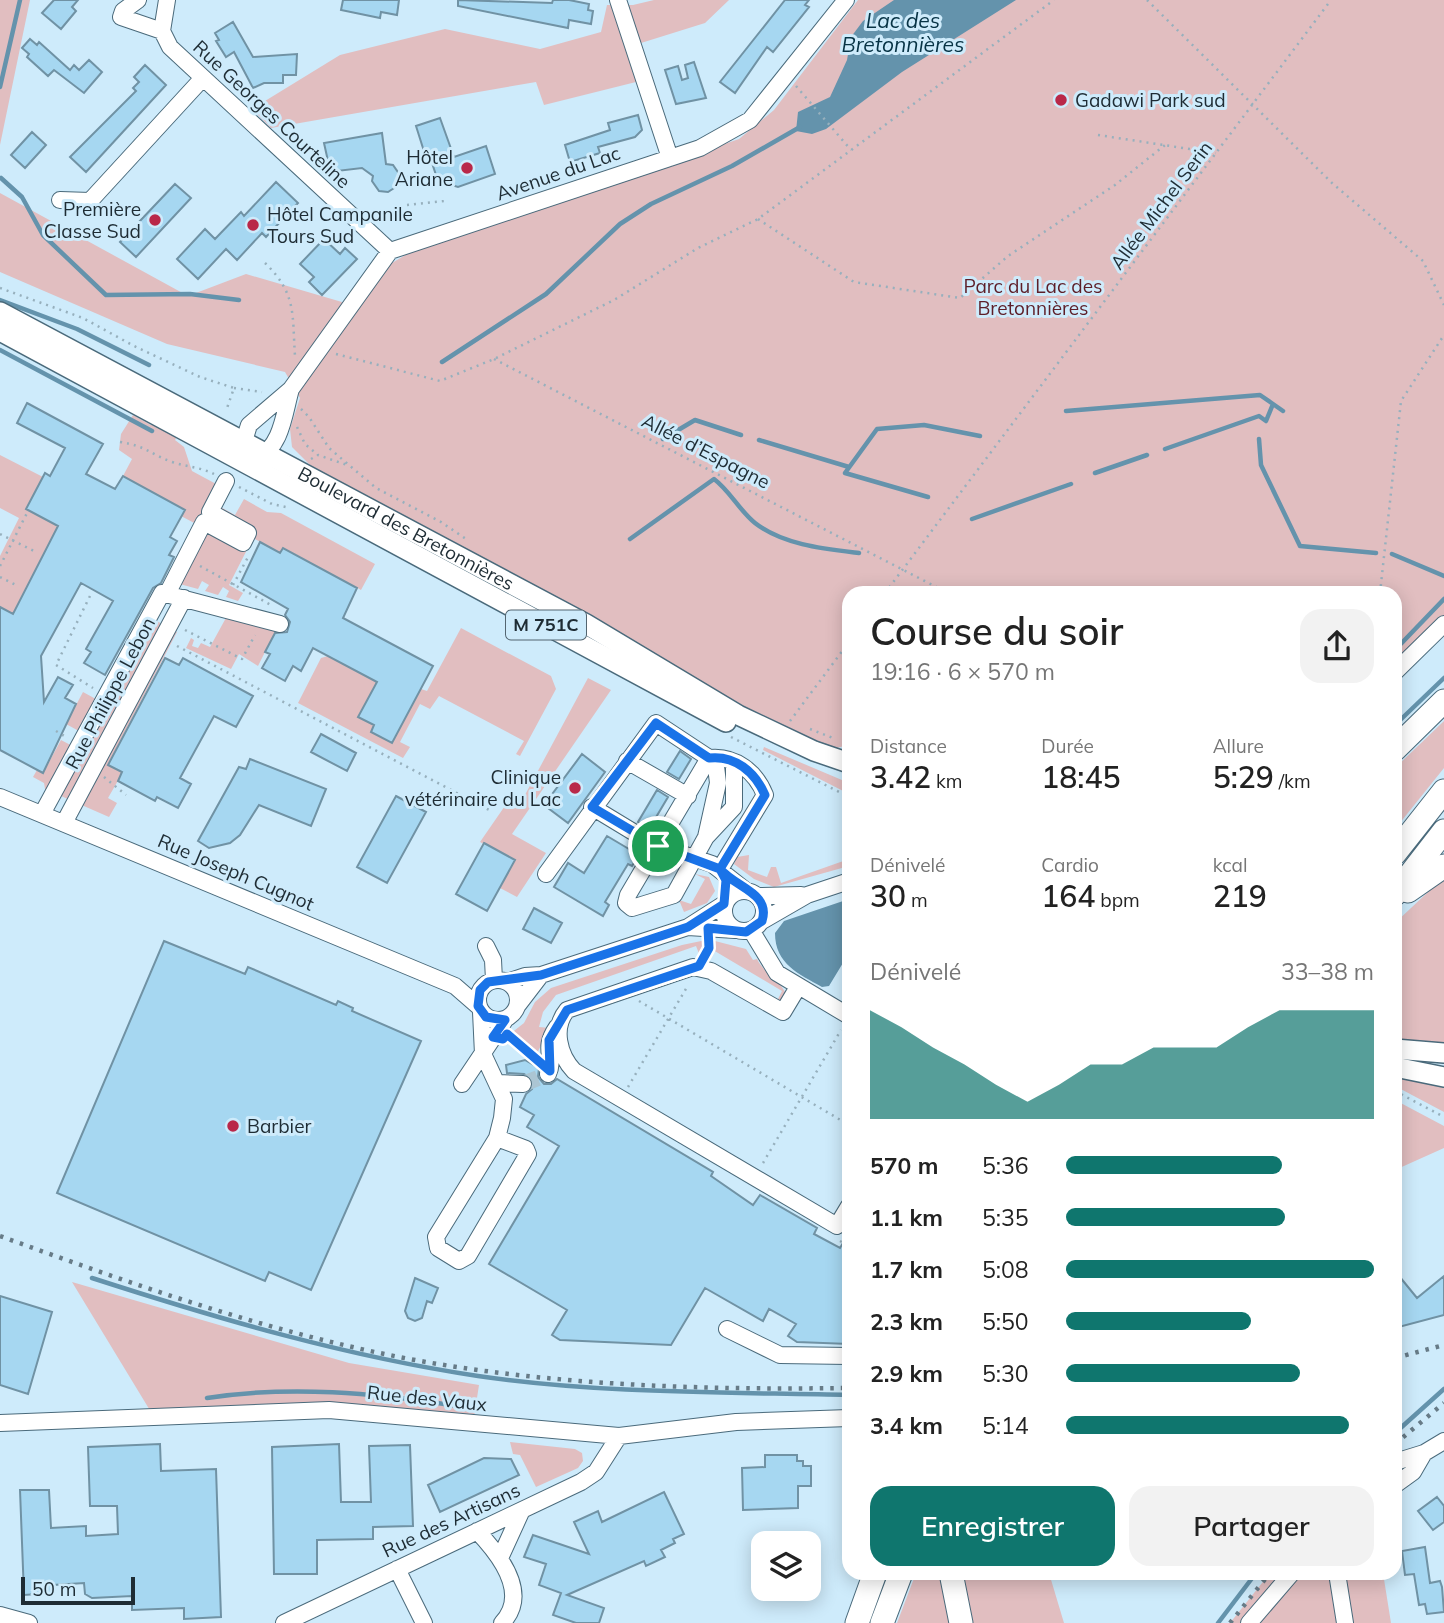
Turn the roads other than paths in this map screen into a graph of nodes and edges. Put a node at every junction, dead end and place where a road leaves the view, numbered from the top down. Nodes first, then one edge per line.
1 (138, 0) edge
2 (167, 0) edge
3 (618, 0) edge
4 (846, 0) edge
5 (162, 31) junction
6 (202, 79) junction
7 (670, 158) junction
8 (60, 200) dead end
9 (390, 251) junction
10 (0, 312) edge
11 (0, 331) edge
12 (296, 382) junction
13 (244, 441) junction
14 (268, 453) junction
15 (247, 463) junction
16 (226, 481) dead end
17 (167, 594) junction
18 (184, 598) junction
19 (274, 614) road end
20 (1444, 624) edge
21 (1402, 665) edge
22 (1444, 701) edge
23 (1402, 742) edge
24 (712, 758) junction
25 (627, 761) junction
26 (842, 761) edge
27 (734, 763) junction
28 (842, 774) edge
29 (1444, 792) edge
30 (688, 796) junction
31 (0, 797) edge
32 (592, 807) junction
33 (42, 814) junction
34 (64, 823) junction
35 (1444, 831) edge
36 (706, 837) junction
37 (1402, 844) edge
38 (658, 846) junction
39 (695, 859) junction
40 (1444, 866) edge
41 (722, 872) junction
42 (546, 874) dead end
43 (842, 883) edge
44 (1402, 885) edge
45 (751, 893) junction
46 (807, 895) junction
47 (1402, 897) edge
48 (725, 902) junction
49 (688, 927) junction
50 (749, 927) junction
51 (486, 946) dead end
52 (541, 975) junction
53 (495, 983) junction
54 (455, 986) junction
55 (798, 987) junction
56 (518, 1006) junction
57 (479, 1009) junction
58 (505, 1020) junction
59 (842, 1020) edge
60 (558, 1027) junction
61 (487, 1046) junction
62 (1402, 1050) edge
63 (1444, 1053) edge
64 (1402, 1069) edge
65 (549, 1072) road end
66 (1444, 1077) edge
67 (498, 1083) junction
68 (462, 1084) dead end
69 (523, 1084) tunnel mouth
70 (497, 1138) junction
71 (842, 1218) edge
72 (727, 1329) dead end
73 (842, 1356) edge
74 (842, 1418) edge
75 (0, 1423) edge
76 (619, 1436) junction
77 (1444, 1441) edge
78 (1424, 1453) junction
79 (1402, 1460) edge
80 (1402, 1480) edge
81 (522, 1510) junction
82 (477, 1531) junction
83 (501, 1556) junction
84 (397, 1569) junction
85 (872, 1580) edge
86 (898, 1580) edge
87 (952, 1580) edge
88 (1286, 1580) edge
89 (1338, 1580) edge
90 (0, 1615) edge
91 (29, 1623) edge
92 (284, 1623) edge
93 (424, 1623) edge
94 (502, 1623) edge
95 (857, 1623) edge
96 (882, 1623) edge
97 (961, 1623) edge
98 (1250, 1623) edge
99 (1345, 1623) edge

1 - 5 street
2 - 5 street
3 - 7 street
4 - 7 street, Avenue du Lac
5 - 6 street, Rue Georges Courteline
6 - 8 street
6 - 9 street, Rue Georges Courteline
7 - 9 street, Avenue du Lac
9 - 12 street
10 - 13 main road, Boulevard des Bretonnières / M 751C
11 - 15 main road, Boulevard des Bretonnières / M 751C
12 - 13 street
12 - 14 street
13 - 14 main road, Boulevard des Bretonnières / M 751C
13 - 15 street
14 - 15 street
14 - 26 main road, Boulevard des Bretonnières / M 751C
15 - 28 main road, Boulevard des Bretonnières / M 751C
16 - 17 street, Rue Philippe Lebon
17 - 18 street
17 - 33 street, Rue Philippe Lebon
18 - 19 street
18 - 34 street, Rue Philippe Lebon
20 - 21 street
22 - 23 highway
24 - 25 street
24 - 27 street
24 - 30 street
24 - 36 street
25 - 30 street
25 - 32 street
27 - 36 street
27 - 41 street
29 - 37 highway
30 - 38 street
31 - 33 street, Rue Joseph Cugnot
32 - 38 street
32 - 42 street
33 - 34 street, Rue Joseph Cugnot
34 - 54 street, Rue Joseph Cugnot
35 - 44 highway
36 - 39 street
38 - 39 street
38 - 39 street
39 - 41 street
40 - 47 highway
41 - 45 street
41 - 48 street
43 - 46 street
45 - 46 street
45 - 48 street
45 - 50 street
46 - 50 street
48 - 49 street, Rue Joseph Cugnot
48 - 50 street
49 - 50 street, Rue Joseph Cugnot
49 - 52 street, Rue Joseph Cugnot
50 - 55 street
51 - 53 street
52 - 53 street, Rue Joseph Cugnot
52 - 56 street
53 - 54 street, Rue Joseph Cugnot
53 - 56 street
53 - 57 street
54 - 57 street, Rue Joseph Cugnot
55 - 59 street
55 - 60 street
56 - 58 street
57 - 58 street
57 - 61 street
58 - 61 street
60 - 65 street
60 - 71 street
61 - 67 street
61 - 68 street
62 - 63 main road
64 - 66 main road
67 - 69 street
67 - 70 street
70 - 70 street
72 - 73 street
74 - 76 street, Rue des Vaux
75 - 76 street, Rue des Vaux
76 - 81 street, Rue des Artisans
77 - 78 street
78 - 79 street
78 - 80 street
81 - 82 street, Rue des Artisans
81 - 83 street
82 - 83 street
82 - 84 street, Rue des Artisans
83 - 94 street
84 - 92 street, Rue des Artisans
84 - 93 street
85 - 95 highway
86 - 96 highway
87 - 97 highway
88 - 98 street
89 - 99 street
90 - 91 street

